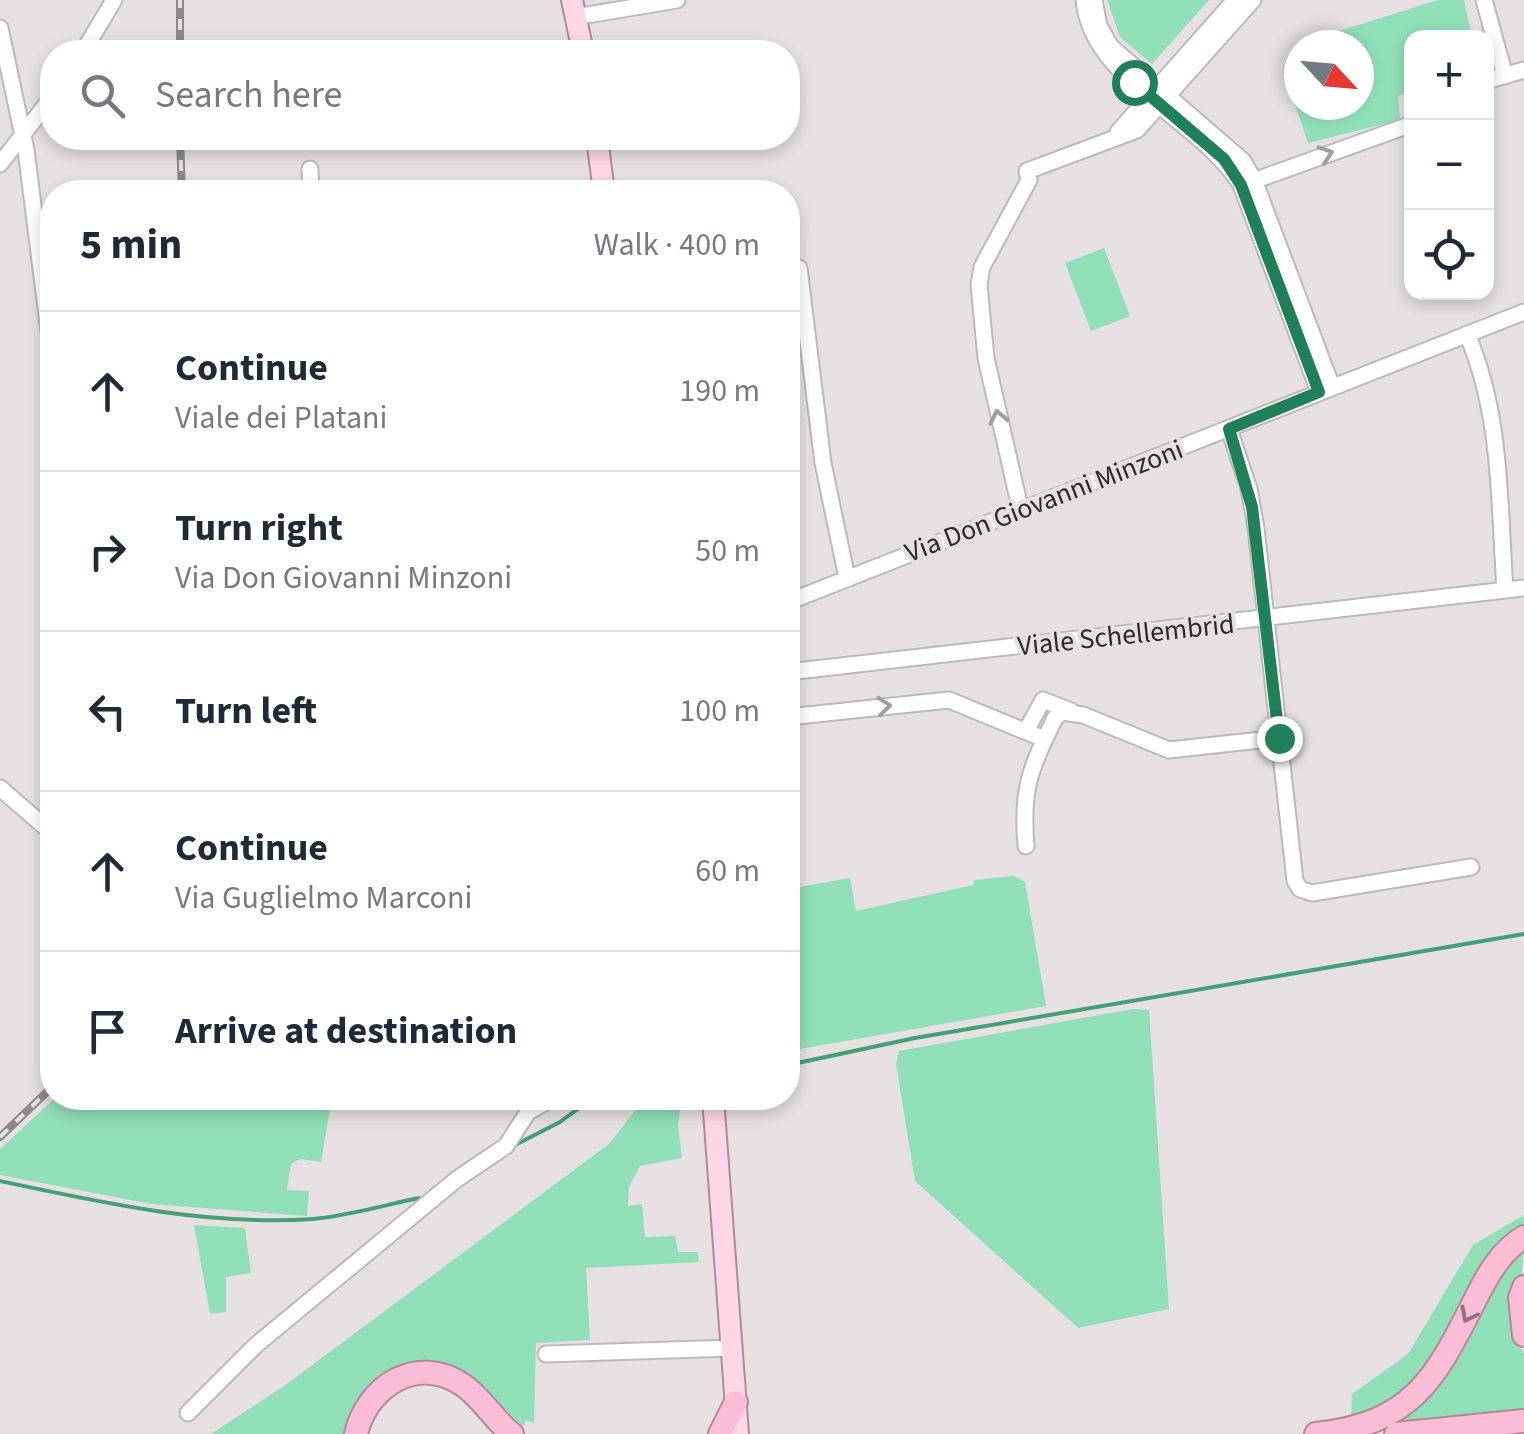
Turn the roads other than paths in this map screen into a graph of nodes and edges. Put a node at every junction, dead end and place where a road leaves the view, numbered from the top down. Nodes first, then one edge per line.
1 (114, 0) edge
2 (677, 0) edge
3 (1084, 0) edge
4 (1094, 0) edge
5 (1235, 0) edge
6 (1254, 0) edge
7 (1484, 0) edge
8 (574, 8) edge
9 (0, 28) edge
10 (90, 40) edge
11 (581, 40) edge
12 (1524, 70) edge
13 (1505, 76) junction
14 (1494, 79) edge
15 (1161, 95) junction
16 (40, 115) edge
17 (1404, 127) edge
18 (24, 139) junction
19 (599, 150) edge
20 (0, 164) edge
21 (310, 170) dead end
22 (310, 180) edge
23 (603, 180) edge
24 (1248, 183) junction
25 (40, 262) edge
26 (800, 284) edge
27 (1523, 318) edge
28 (1467, 334) junction
29 (1326, 390) junction
30 (1229, 429) junction
31 (1021, 512) junction
32 (847, 578) junction
33 (1524, 588) edge
34 (1505, 590) junction
35 (800, 597) edge
36 (1266, 620) junction
37 (800, 671) edge
38 (1071, 711) junction
39 (800, 716) edge
40 (1026, 731) junction
41 (1279, 738) junction
42 (1044, 740) junction
43 (0, 788) edge
44 (40, 823) edge
45 (1026, 846) dead end
46 (1471, 867) dead end
47 (532, 1110) edge
48 (714, 1110) edge
49 (1524, 1238) edge
50 (1524, 1287) edge
51 (1524, 1335) edge
52 (733, 1348) junction
53 (546, 1354) dead end
54 (736, 1402) junction
55 (188, 1413) dead end
56 (1524, 1421) edge
57 (357, 1432) edge
58 (512, 1434) edge
59 (720, 1434) edge
60 (738, 1434) edge
61 (1316, 1434) edge
62 (1396, 1434) edge

1 - 10 street
2 - 8 street
3 - 15 street
4 - 15 street
5 - 15 street
6 - 15 street
7 - 13 street
8 - 11 main road
9 - 18 street
12 - 13 street
13 - 14 street
15 - 24 street
31 -> 15 street
16 - 18 street
24 -> 17 street
18 - 20 street
18 - 25 street
19 - 23 main road
21 - 22 street
24 - 29 street
26 - 32 street
27 - 28 street, Via Don Giovanni Minzoni
28 - 29 street, Via Don Giovanni Minzoni
28 - 34 street
29 - 30 street, Via Don Giovanni Minzoni
30 - 31 street, Via Don Giovanni Minzoni
30 - 36 street
31 - 32 street, Via Don Giovanni Minzoni
32 - 35 street, Via Don Giovanni Minzoni
33 - 34 street, Viale Schellembrid
34 - 36 street, Viale Schellembrid
36 - 37 street, Viale Schellembrid
36 - 41 street
38 - 40 street
38 - 41 street
38 - 42 street
39 -> 40 street
40 - 42 street
41 - 46 street
42 - 45 street
43 - 44 street
47 - 55 street
48 - 52 main road
49 -> 61 highway
50 - 51 highway
52 - 53 street
52 - 54 main road
54 - 59 highway
54 - 60 main road
56 - 62 highway
57 - 58 highway

